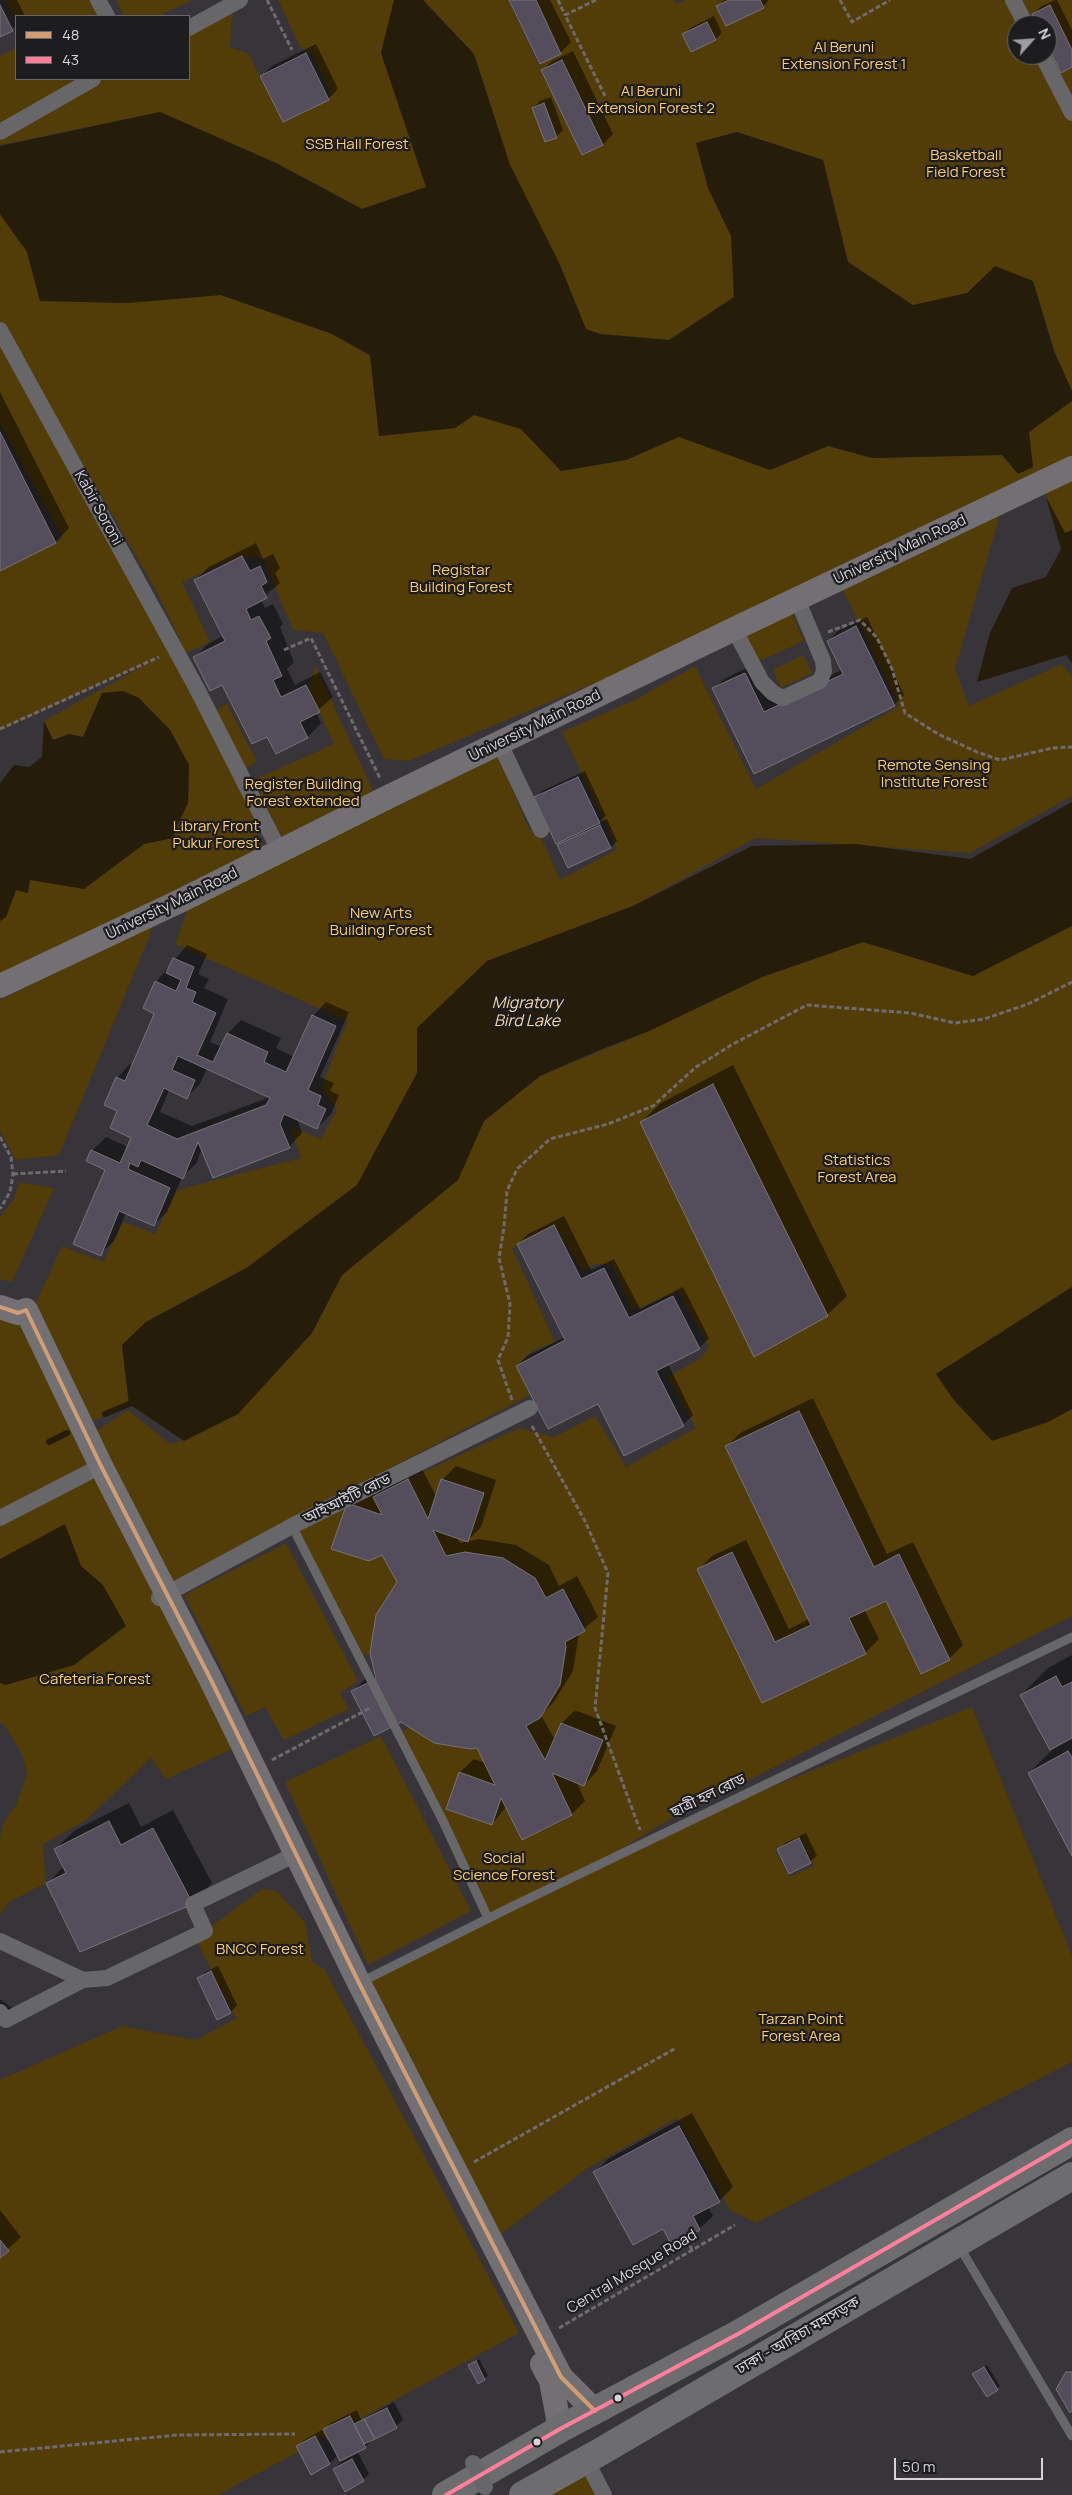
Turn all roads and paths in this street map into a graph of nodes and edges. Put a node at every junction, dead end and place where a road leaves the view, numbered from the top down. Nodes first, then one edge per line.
1 (98, 0) edge
2 (240, 0) edge
3 (267, 0) edge
4 (558, 0) edge
5 (596, 0) edge
6 (840, 0) edge
7 (890, 0) edge
8 (1013, 0) edge
9 (106, 15) edge
10 (565, 15) junction
11 (1021, 15) edge
12 (190, 27) edge
13 (292, 50) dead end
14 (1047, 65) edge
15 (91, 80) edge
16 (605, 96) dead end
17 (1072, 113) edge
18 (0, 132) edge
19 (0, 330) edge
20 (1072, 468) edge
21 (797, 599) junction
22 (734, 629) junction
23 (813, 638) junction
24 (176, 650) junction
25 (284, 650) dead end
26 (0, 729) edge
27 (500, 744) junction
28 (1072, 747) edge
29 (390, 796) junction
30 (542, 830) dead end
31 (280, 852) junction
32 (1072, 982) edge
33 (0, 986) edge
34 (0, 1138) edge
35 (66, 1171) dead end
36 (13, 1174) junction
37 (0, 1209) edge
38 (15, 1310) edge
39 (524, 1412) junction
40 (99, 1468) junction
41 (0, 1518) edge
42 (292, 1526) junction
43 (163, 1596) junction
44 (1072, 1637) edge
45 (382, 1702) junction
46 (252, 1774) junction
47 (644, 1842) junction
48 (292, 1857) junction
49 (488, 1918) junction
50 (0, 1941) edge
51 (83, 1980) junction
52 (355, 1985) junction
53 (0, 2012) edge
54 (676, 2048) dead end
55 (1072, 2141) edge
56 (456, 2172) junction
57 (1072, 2176) edge
58 (975, 2198) junction
59 (735, 2225) dead end
60 (990, 2225) junction
61 (687, 2239) dead end
62 (958, 2243) junction
63 (692, 2250) junction
64 (541, 2338) junction
65 (595, 2411) junction
66 (560, 2429) junction
67 (295, 2434) dead end
68 (1072, 2436) edge
69 (0, 2452) edge
70 (586, 2460) junction
71 (481, 2478) edge
72 (446, 2495) edge
73 (523, 2495) edge
74 (604, 2495) edge

1 - 9 street
2 - 12 street
3 - 13 path
4 - 10 path
5 - 10 path
6 - 7 path
8 - 11 street
10 - 16 path
14 - 17 street
15 - 18 street
19 - 24 street, Kabir Soroni
20 - 21 street, University Main Road
21 - 22 street, University Main Road
21 - 23 street
22 - 23 street
22 - 27 street, University Main Road
23 - 28 path
24 - 26 path
24 - 31 street, Kabir Soroni
25 - 29 path
27 - 29 street, University Main Road
27 - 30 street
29 - 31 street, University Main Road
31 - 33 street, University Main Road
32 - 39 path
34 - 36 path
35 - 36 path
36 - 37 path
38 - 40 street
39 - 42 street, আইআইটি রোড
39 - 47 path
40 - 41 street
40 - 43 street
42 - 43 street, আইআইটি রোড
42 - 45 lane
43 - 46 street
44 - 47 lane, ছাত্রী হল রোড
45 - 46 path
45 - 49 lane
46 - 48 street
47 - 49 lane, ছাত্রী হল রোড
48 - 51 street
48 - 52 street
49 - 52 lane, ছাত্রী হল রোড
50 - 51 street
51 - 53 street
52 - 56 street
52 - 66 street
54 - 56 path
55 - 58 highway, ঢাকা - আরিচা মহাসড়ক
56 - 64 street
57 - 60 highway, ঢাকা - আরিচা মহাসড়ক
58 - 60 highway
58 - 65 highway, ঢাকা - আরিচা মহাসড়ক
59 - 63 path, Central Mosque Road
60 - 62 highway, ঢাকা - আরিচা মহাসড়ক
61 - 63 path
62 - 68 lane
62 - 70 highway, ঢাকা - আরিচা মহাসড়ক
63 - 64 path, Central Mosque Road
64 - 65 street
65 - 66 highway, ঢাকা - আরিচা মহাসড়ক
66 - 71 highway, ঢাকা - আরিচা মহাসড়ক
67 - 69 path
70 - 73 highway, ঢাকা - আরিচা মহাসড়ক
70 - 74 street
71 - 72 highway, ঢাকা - আরিচা মহাসড়ক

